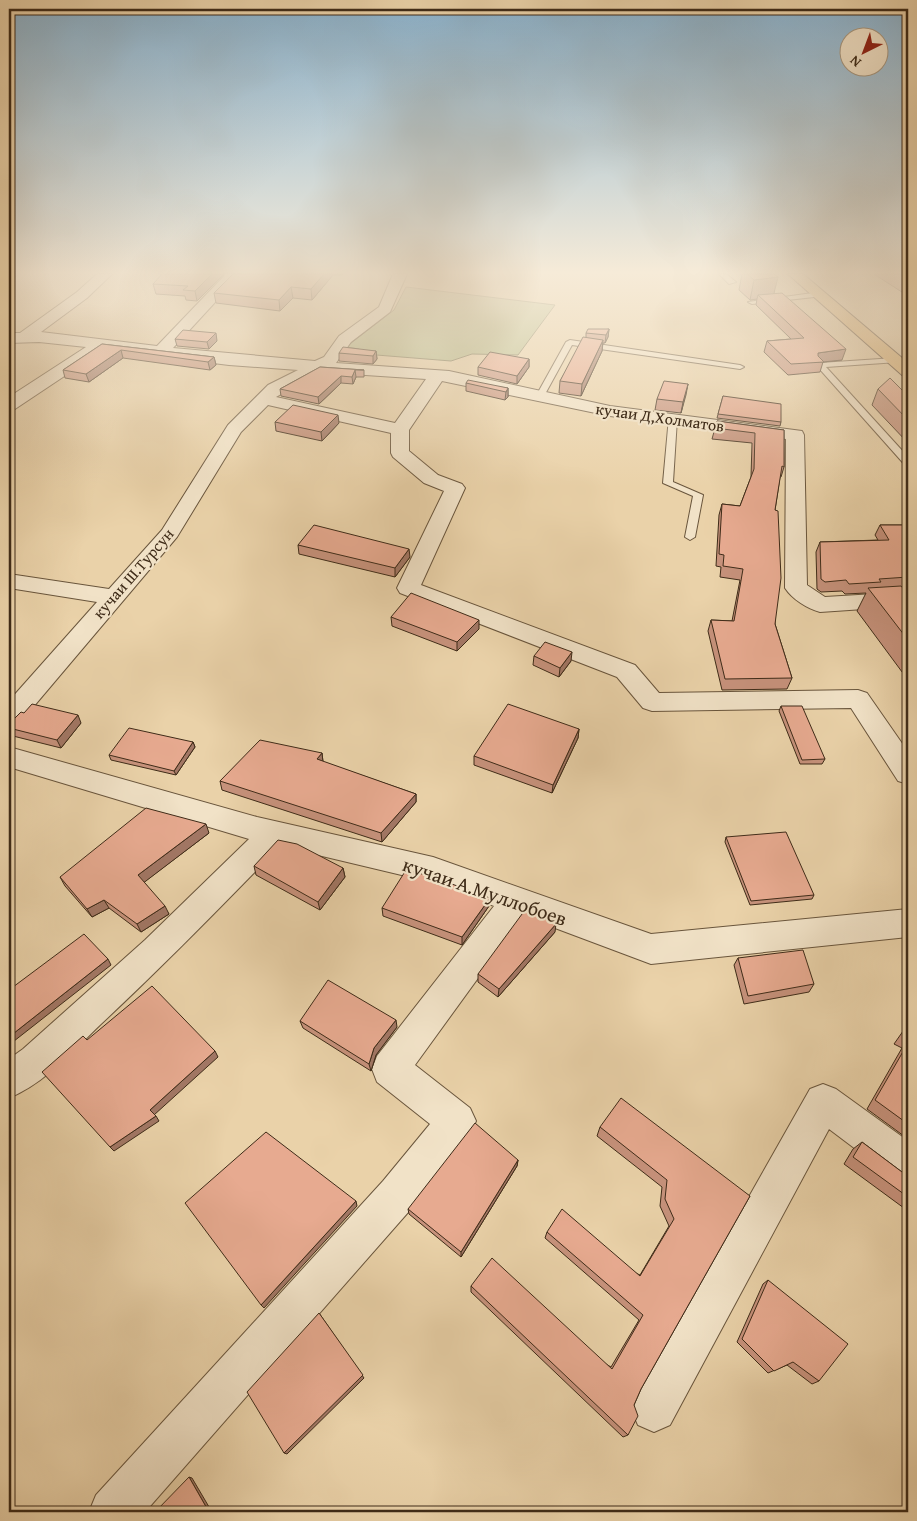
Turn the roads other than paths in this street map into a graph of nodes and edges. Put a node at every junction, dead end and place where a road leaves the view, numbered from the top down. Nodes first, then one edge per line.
1 (101, 345) edge
2 (110, 345) edge
3 (168, 345) edge
4 (341, 345) edge
5 (568, 345) edge
6 (590, 345) edge
7 (878, 345) edge
8 (162, 351) junction
9 (895, 360) junction
10 (317, 366) junction
11 (740, 367) dead end
12 (908, 371) edge
13 (436, 375) junction
14 (540, 396) junction
15 (264, 399) junction
16 (9, 405) edge
17 (672, 419) junction
18 (400, 430) junction
19 (908, 463) edge
20 (690, 537) dead end
21 (9, 581) edge
22 (113, 597) junction
23 (908, 599) edge
24 (9, 718) edge
25 (9, 757) edge
26 (908, 773) edge
27 (274, 833) junction
28 (517, 900) junction
29 (908, 923) edge
30 (9, 1080) edge
31 (908, 1164) edge
32 (654, 1409) dead end
33 (113, 1512) edge

1 - 16 street
2 - 8 street, кучаи Д,Холматов
3 - 8 street
4 - 10 street
5 - 14 lane
6 - 11 lane
7 - 9 highway
8 - 10 street, кучаи Д,Холматов
9 - 12 highway
9 - 19 lane
10 - 13 street, кучаи Д,Холматов
10 - 15 street, кучаи Ш.Турсун
13 - 14 street, кучаи Д,Холматов
13 - 18 street
14 - 17 street, кучаи Д,Холматов
15 - 18 street
15 - 22 street, кучаи Ш.Турсун
17 - 20 lane
17 - 23 street, кучаи Д,Холматов
18 - 26 street
21 - 22 street
22 - 24 street, кучаи Ш.Турсун
25 - 27 street, кучаи А.Муллобоев
27 - 28 street, кучаи А.Муллобоев
27 - 30 street
28 - 29 street, кучаи А.Муллобоев
28 - 33 street
31 - 32 street

